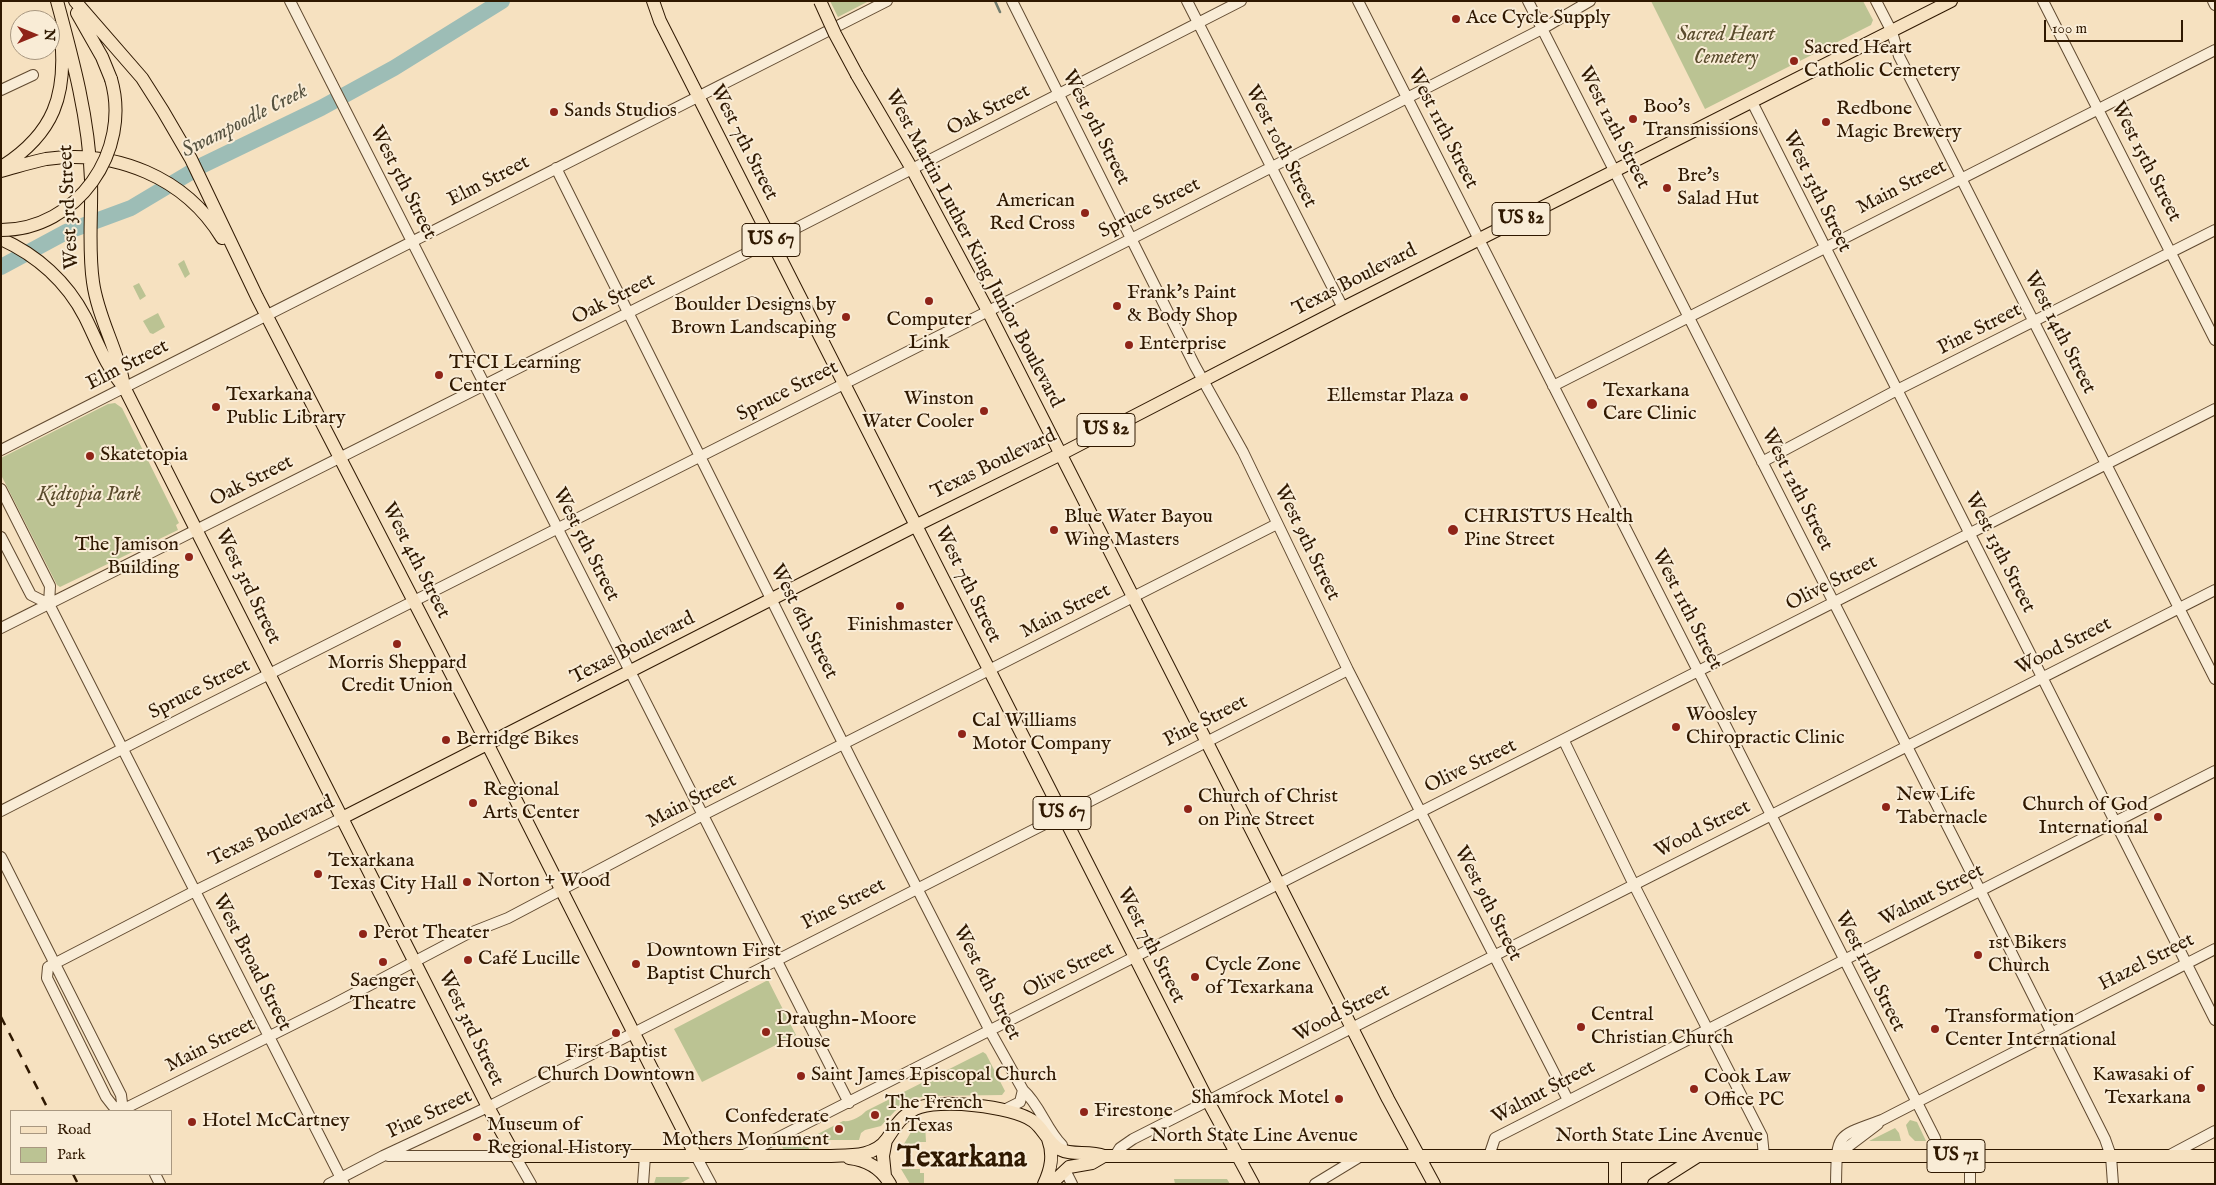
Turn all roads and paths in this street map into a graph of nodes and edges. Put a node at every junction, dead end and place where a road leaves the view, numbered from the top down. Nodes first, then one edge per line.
1 (57, 1) edge
2 (70, 1) edge
3 (75, 1) edge
4 (290, 1) edge
5 (653, 1) edge
6 (820, 1) edge
7 (887, 1) edge
8 (1012, 1) edge
9 (1187, 1) edge
10 (1241, 1) edge
11 (1358, 1) edge
12 (1528, 1) edge
13 (1590, 1) edge
14 (1876, 1) edge
15 (1951, 1) edge
16 (2043, 1) edge
17 (2213, 1) edge
18 (2215, 5) edge
19 (1198, 23) junction
20 (1542, 29) junction
21 (1892, 32) junction
22 (2215, 50) edge
23 (33, 75) dead end
24 (1, 90) edge
25 (1059, 94) junction
26 (698, 96) junction
27 (1406, 98) junction
28 (1752, 102) junction
29 (2098, 110) junction
30 (89, 157) junction
31 (1270, 167) junction
32 (556, 168) junction
33 (912, 169) junction
34 (1, 170) edge
35 (1615, 171) junction
36 (1961, 178) junction
37 (1, 230) edge
38 (2215, 230) edge
39 (1, 239) edge
40 (1131, 239) junction
41 (772, 240) junction
42 (1480, 240) junction
43 (411, 242) junction
44 (1824, 248) junction
45 (2171, 252) junction
46 (243, 266) junction
47 (1343, 308) junction
48 (988, 311) junction
49 (628, 312) junction
50 (268, 314) junction
51 (1688, 316) junction
52 (2033, 323) junction
53 (2215, 340) edge
54 (1204, 379) junction
55 (844, 383) junction
56 (485, 385) junction
57 (1553, 386) junction
58 (124, 388) junction
59 (1898, 390) junction
60 (2215, 409) edge
61 (1, 450) edge
62 (1061, 454) junction
63 (701, 456) junction
64 (340, 458) junction
65 (1762, 462) junction
66 (2106, 465) junction
67 (1, 489) edge
68 (1278, 524) junction
69 (917, 525) junction
70 (557, 529) junction
71 (197, 530) junction
72 (1970, 534) junction
73 (1, 537) edge
74 (2215, 590) edge
75 (1134, 597) junction
76 (772, 599) junction
77 (414, 601) junction
78 (1834, 603) junction
79 (49, 604) junction
80 (2179, 608) junction
81 (1, 628) edge
82 (1348, 670) junction
83 (989, 671) junction
84 (630, 672) junction
85 (1698, 672) junction
86 (269, 674) junction
87 (2042, 677) junction
88 (2215, 679) edge
89 (1564, 741) junction
90 (1207, 742) junction
91 (488, 745) junction
92 (844, 745) junction
93 (1906, 747) junction
94 (122, 750) junction
95 (2215, 771) edge
96 (1, 811) edge
97 (1421, 812) junction
98 (1062, 814) junction
99 (1770, 815) junction
100 (703, 816) junction
101 (342, 818) junction
102 (2116, 821) junction
103 (1, 857) edge
104 (1280, 884) junction
105 (1634, 885) junction
106 (917, 888) junction
107 (1980, 890) junction
108 (195, 891) junction
109 (560, 891) junction
110 (2215, 949) edge
111 (1493, 956) junction
112 (1134, 957) junction
113 (775, 960) junction
114 (1844, 960) junction
115 (415, 961) junction
116 (54, 963) junction
117 (2186, 964) junction
118 (2215, 1020) edge
119 (1352, 1028) junction
120 (1706, 1030) junction
121 (990, 1031) junction
122 (632, 1033) junction
123 (2052, 1033) junction
124 (268, 1037) junction
125 (1023, 1090) junction
126 (1568, 1100) junction
127 (1208, 1101) junction
128 (1916, 1102) junction
129 (849, 1103) junction
130 (488, 1107) junction
131 (1006, 1109) junction
132 (120, 1110) edge
133 (124, 1110) edge
134 (2215, 1131) edge
135 (1048, 1139) junction
136 (886, 1140) junction
137 (1070, 1152) junction
138 (383, 1156) junction
139 (515, 1156) junction
140 (645, 1156) junction
141 (696, 1156) junction
142 (742, 1156) junction
143 (827, 1156) junction
144 (1109, 1156) junction
145 (1237, 1156) junction
146 (1360, 1156) junction
147 (1419, 1156) junction
148 (1489, 1156) junction
149 (1698, 1156) junction
150 (1764, 1156) junction
151 (1837, 1156) junction
152 (1940, 1156) junction
153 (1970, 1156) junction
154 (2111, 1156) junction
155 (2168, 1156) junction
156 (2215, 1156) edge
157 (1615, 1157) junction
158 (1065, 1170) junction
159 (888, 1180) edge
160 (343, 1181) edge
161 (329, 1184) edge
162 (531, 1184) edge
163 (643, 1184) edge
164 (711, 1184) edge
165 (1044, 1184) edge
166 (1051, 1184) edge
167 (1072, 1184) edge
168 (1254, 1184) edge
169 (1315, 1184) edge
170 (1434, 1184) edge
171 (1615, 1184) edge
172 (1654, 1184) edge
173 (1836, 1184) edge
174 (1970, 1184) edge
175 (2113, 1184) edge

1 - 30 main road, West 3rd Street
1 - 34 main road
2 - 37 main road, bridge
3 - 46 main road, West 4th Street
4 - 43 street, West 5th Street
5 - 26 main road, West 7th Street / US 67
6 - 33 main road, West Martin Luther King Junior Boulevard, bridge
7 - 26 street, Elm Street
8 - 25 street, West 9th Street
9 - 19 street, West 10th Street
10 - 19 street, Oak Street
11 - 27 street, West 11th Street
12 - 20 street, West 12th Street
13 - 20 street, Spruce Street
14 - 21 street, West 14th Street
15 - 21 main road, Texas Boulevard / US 82
16 - 29 street, West 15th Street
17 - 18 street
19 - 25 street, Oak Street
19 - 31 street, West 10th Street
20 - 27 street, Spruce Street
20 - 35 street, West 12th Street
21 - 28 main road, Texas Boulevard / US 82
21 - 36 street, West 14th Street
22 - 29 street, Main Street
23 - 24 street
25 - 33 street, Oak Street
25 - 40 street, West 9th Street
26 - 32 street, Elm Street
26 - 41 main road, West 7th Street / US 67
27 - 31 street, Spruce Street
27 - 42 street, West 11th Street
28 - 35 main road, Texas Boulevard / US 82
28 - 44 street, West 13th Street
29 - 36 street, Main Street
29 - 45 street, West 15th Street
30 - 34 main road
30 - 46 main road
30 - 58 main road, West 3rd Street
31 - 40 street, Spruce Street
31 - 47 street, West 10th Street
32 - 43 street, Elm Street
32 - 49 street, West 6th Street
33 - 41 street, Oak Street
33 - 48 main road, West Martin Luther King Junior Boulevard
35 - 42 main road, Texas Boulevard / US 82
35 - 51 street, West 12th Street
36 - 44 street, Main Street
36 - 52 street, West 14th Street
38 - 45 street, Pine Street
39 - 58 main road
40 - 48 street, Spruce Street
40 - 54 street, West 9th Street
41 - 49 street, Oak Street
41 - 55 main road, West 7th Street / US 67
42 - 47 main road, Texas Boulevard / US 82
42 - 57 street, West 11th Street
43 - 50 street, Elm Street
43 - 56 street, West 5th Street
44 - 51 street, Main Street
44 - 59 street, West 13th Street
45 - 52 street, Pine Street
45 - 53 street, West 15th Street
46 - 50 main road, West 4th Street
47 - 54 main road, Texas Boulevard / US 82
48 - 55 street, Spruce Street
48 - 62 main road, West Martin Luther King Junior Boulevard
49 - 56 street, Oak Street
49 - 63 street, West 6th Street
50 - 58 street, Elm Street
50 - 64 main road, West 4th Street
51 - 57 street, Main Street
51 - 65 street, West 12th Street
52 - 59 street, Pine Street
52 - 66 street, West 14th Street
54 - 62 main road, Texas Boulevard / US 82
54 - 68 street, West 9th Street
55 - 63 street, Spruce Street
55 - 69 main road, West 7th Street / US 67
56 - 64 street, Oak Street
56 - 70 street, West 5th Street
57 - 85 street, West 11th Street
58 - 61 street, Elm Street
58 - 71 main road, West 3rd Street
59 - 65 street, Pine Street
59 - 72 street, West 13th Street
60 - 66 street, Olive Street
62 - 69 main road, Texas Boulevard / US 82
62 - 75 main road, West Martin Luther King Junior Boulevard
63 - 70 street, Spruce Street
63 - 76 street, West 6th Street
64 - 71 street, Oak Street
64 - 77 main road, West 4th Street
65 - 78 street, West 12th Street
66 - 72 street, Olive Street
66 - 80 street, West 14th Street
67 - 79 street, West Broad Street
68 - 75 street, Main Street
68 - 82 street, West 9th Street
69 - 76 main road, Texas Boulevard
69 - 83 main road, West 7th Street / US 67
70 - 77 street, Spruce Street
70 - 84 street, West 5th Street
71 - 79 street, Oak Street
71 - 86 main road, West 3rd Street
72 - 78 street, Olive Street
72 - 87 street, West 13th Street
73 - 79 street
74 - 80 street, Wood Street
75 - 83 street, Main Street
75 - 90 main road, West Martin Luther King Junior Boulevard
76 - 84 main road, Texas Boulevard
76 - 92 street, West 6th Street
77 - 86 street, Spruce Street
77 - 91 main road, West 4th Street
78 - 85 street, Olive Street
78 - 93 street, West 12th Street
79 - 81 street, Oak Street
79 - 94 street, West Broad Street
80 - 87 street, Wood Street
80 - 88 street, West 14th Street
82 - 90 street, Pine Street
82 - 97 street, West 9th Street
83 - 92 street, Main Street
83 - 98 main road, West 7th Street / US 67
84 - 91 main road, Texas Boulevard
84 - 100 street, West 5th Street
85 - 89 street, Olive Street
85 - 99 street, West 11th Street
86 - 94 street, Spruce Street
86 - 101 main road, West 3rd Street
87 - 93 street, Wood Street
87 - 102 street, West 13th Street
89 - 97 street, Olive Street
89 - 105 street
90 - 98 street, Pine Street
90 - 104 main road, West Martin Luther King Junior Boulevard
91 - 101 main road, Texas Boulevard
91 - 109 main road, West 4th Street
92 - 100 street, Main Street
92 - 106 street, West 6th Street
93 - 99 street, Wood Street
93 - 107 street, West 12th Street
94 - 96 street, Spruce Street
94 - 108 street, West Broad Street
95 - 102 street, Walnut Street
97 - 104 street, Olive Street
97 - 111 street, West 9th Street
98 - 106 street, Pine Street
98 - 112 main road, West 7th Street / US 67
99 - 105 street, Wood Street
99 - 114 street, West 11th Street
100 - 109 street, Main Street
100 - 113 street, West 5th Street
101 - 108 street, Texas Boulevard
101 - 115 main road, West 3rd Street
102 - 107 street, Walnut Street
102 - 117 street, West 13th Street
103 - 116 street
104 - 112 street, Olive Street
104 - 119 main road, West Martin Luther King Junior Boulevard
105 - 111 street, Wood Street
105 - 120 street
106 - 113 street, Pine Street
106 - 121 street, West 6th Street
107 - 114 street, Walnut Street
107 - 123 street, West 12th Street
108 - 116 street, Texas Boulevard
108 - 124 street, West Broad Street
109 - 115 street, Main Street
109 - 122 main road, West 4th Street
110 - 117 street, Hazel Street
111 - 119 street, Wood Street
111 - 126 street, West 9th Street
112 - 121 street, Olive Street
112 - 127 main road, West 7th Street / US 67
113 - 122 street, Pine Street
113 - 129 street, West 5th Street
114 - 120 street, Walnut Street
114 - 128 street, West 11th Street
115 - 124 street, Main Street
115 - 130 main road, West 3rd Street
116 - 132 street
117 - 118 street, West 13th Street
117 - 123 street, Hazel Street
119 - 127 street, Wood Street
119 - 147 main road, West Martin Luther King Junior Boulevard
120 - 126 street, Walnut Street
120 - 150 street
121 - 125 street, West 6th Street
121 - 129 street, Olive Street
122 - 130 street, Pine Street
122 - 141 main road, West 4th Street
123 - 128 street, Hazel Street
123 - 154 street, West 12th Street
124 - 133 street, Main Street
124 - 160 street, West Broad Street
125 - 131 street
125 - 137 street, West 6th Street
126 - 148 street, Walnut Street
127 - 144 street, Wood Street
127 - 145 main road, West 7th Street / US 67
128 - 151 street, Hazel Street
128 - 152 street, West 11th Street
129 - 142 street, Olive Street
130 - 138 street, Pine Street
130 - 139 main road, West 3rd Street
131 - 135 main road, North State Line Avenue
131 - 136 main road, North State Line Avenue
134 - 155 street
135 - 137 main road, North State Line Avenue
135 - 165 main road
136 - 143 main road, North State Line Avenue
136 - 159 main road
137 - 144 main road, North State Line Avenue
138 - 139 street, North State Line Avenue
138 - 160 street, Pine Street
139 - 140 main road, North State Line Avenue
139 - 162 street
140 - 141 main road, North State Line Avenue
140 - 163 street
141 - 142 main road, North State Line Avenue
141 - 164 street
142 - 143 main road, North State Line Avenue
143 - 159 main road, North State Line Avenue
144 - 145 main road, North State Line Avenue
144 - 158 main road, North State Line Avenue
145 - 146 main road, North State Line Avenue
145 - 168 main road, US 67
146 - 147 main road, North State Line Avenue
146 - 169 street
147 - 148 main road, North State Line Avenue
147 - 170 main road, West Martin Luther King Junior Boulevard
148 - 157 main road, North State Line Avenue
149 - 150 main road, North State Line Avenue / US 71
149 - 157 main road, North State Line Avenue
149 - 172 main road
150 - 151 main road, North State Line Avenue / US 71
151 - 152 main road, North State Line Avenue / US 71
151 - 173 street
152 - 153 main road, North State Line Avenue / US 71
153 - 154 main road, North State Line Avenue / US 71
153 - 174 street
154 - 155 main road, North State Line Avenue / US 71
154 - 175 street
155 - 156 main road, North State Line Avenue / US 71
157 - 171 main road
158 - 166 main road, North State Line Avenue
158 - 167 street
160 - 161 street, Pine Street

